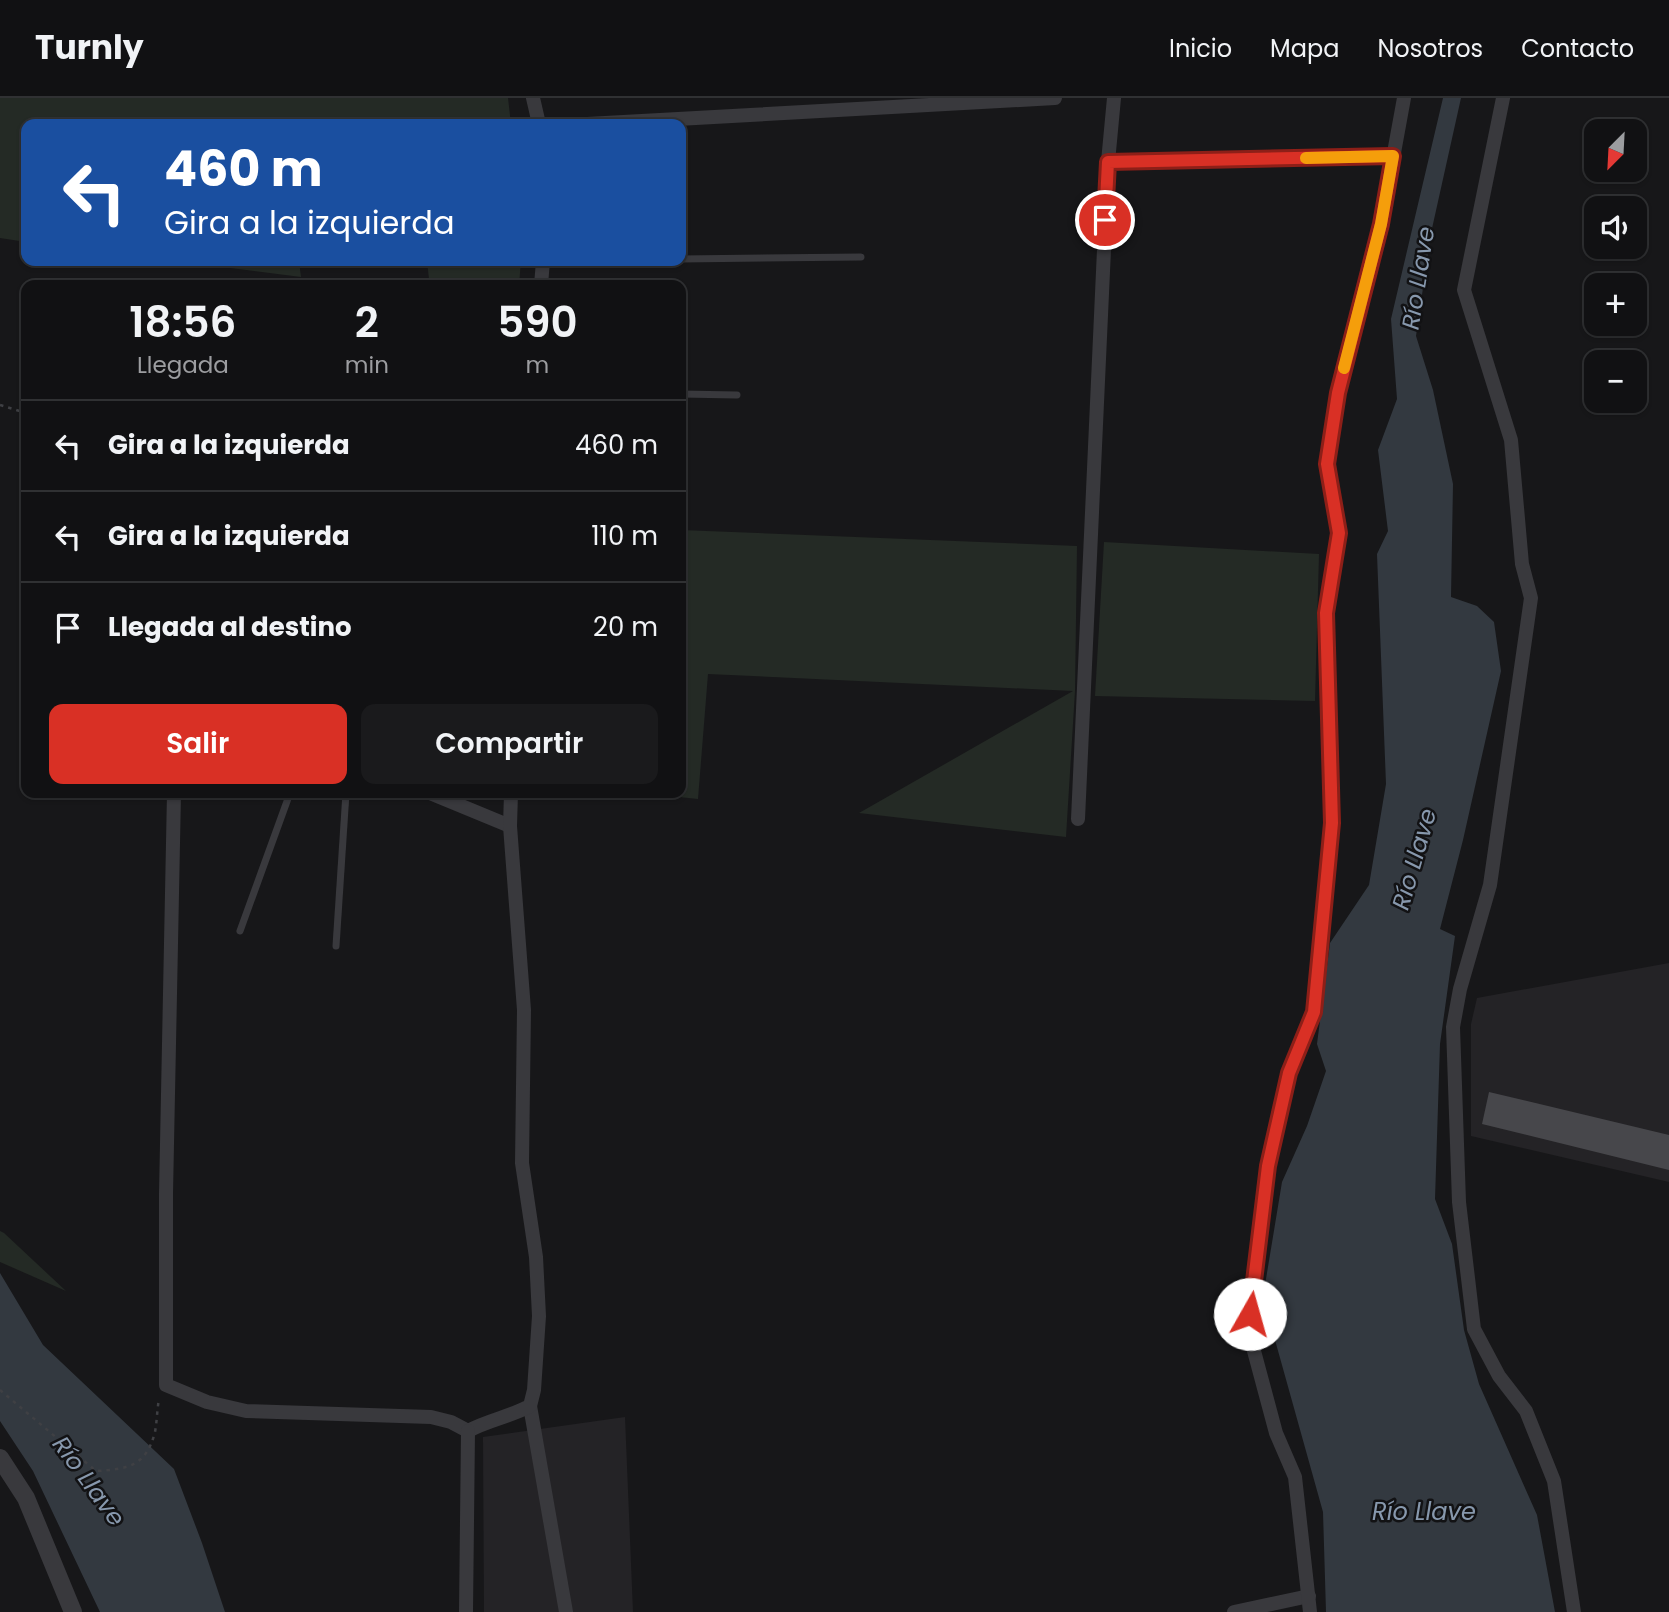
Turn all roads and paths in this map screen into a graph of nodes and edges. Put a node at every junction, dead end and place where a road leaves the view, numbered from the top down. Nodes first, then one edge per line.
1 (533, 98) edge
2 (1055, 98) edge
3 (1114, 98) edge
4 (1404, 98) edge
5 (1503, 98) edge
6 (538, 119) edge
7 (677, 119) edge
8 (1393, 156) junction
9 (1108, 162) junction
10 (861, 257) dead end
11 (686, 259) edge
12 (686, 394) edge
13 (737, 395) dead end
14 (0, 405) edge
15 (21, 411) edge
16 (174, 798) edge
17 (288, 798) edge
18 (346, 798) edge
19 (442, 798) edge
20 (511, 798) edge
21 (1077, 819) dead end
22 (510, 826) junction
23 (240, 931) dead end
24 (336, 946) dead end
25 (166, 1385) junction
26 (0, 1390) edge
27 (530, 1406) junction
28 (468, 1431) junction
29 (0, 1458) edge
30 (1309, 1596) junction
31 (73, 1612) edge
32 (466, 1612) edge
33 (566, 1612) edge
34 (1234, 1612) edge
35 (1310, 1612) edge
36 (1574, 1612) edge

1 - 6 street
2 - 7 street
3 - 9 street
4 - 8 street
5 - 36 street
8 - 9 lane
8 - 30 street
9 - 21 street
10 - 11 lane
12 - 13 lane
14 - 15 path
16 - 25 street
17 - 23 lane
18 - 24 lane
19 - 22 street
20 - 22 street
22 - 27 street
25 - 26 path
25 - 28 street
27 - 28 street
27 - 33 street
28 - 32 street
29 - 31 street
30 - 34 street
30 - 35 street

